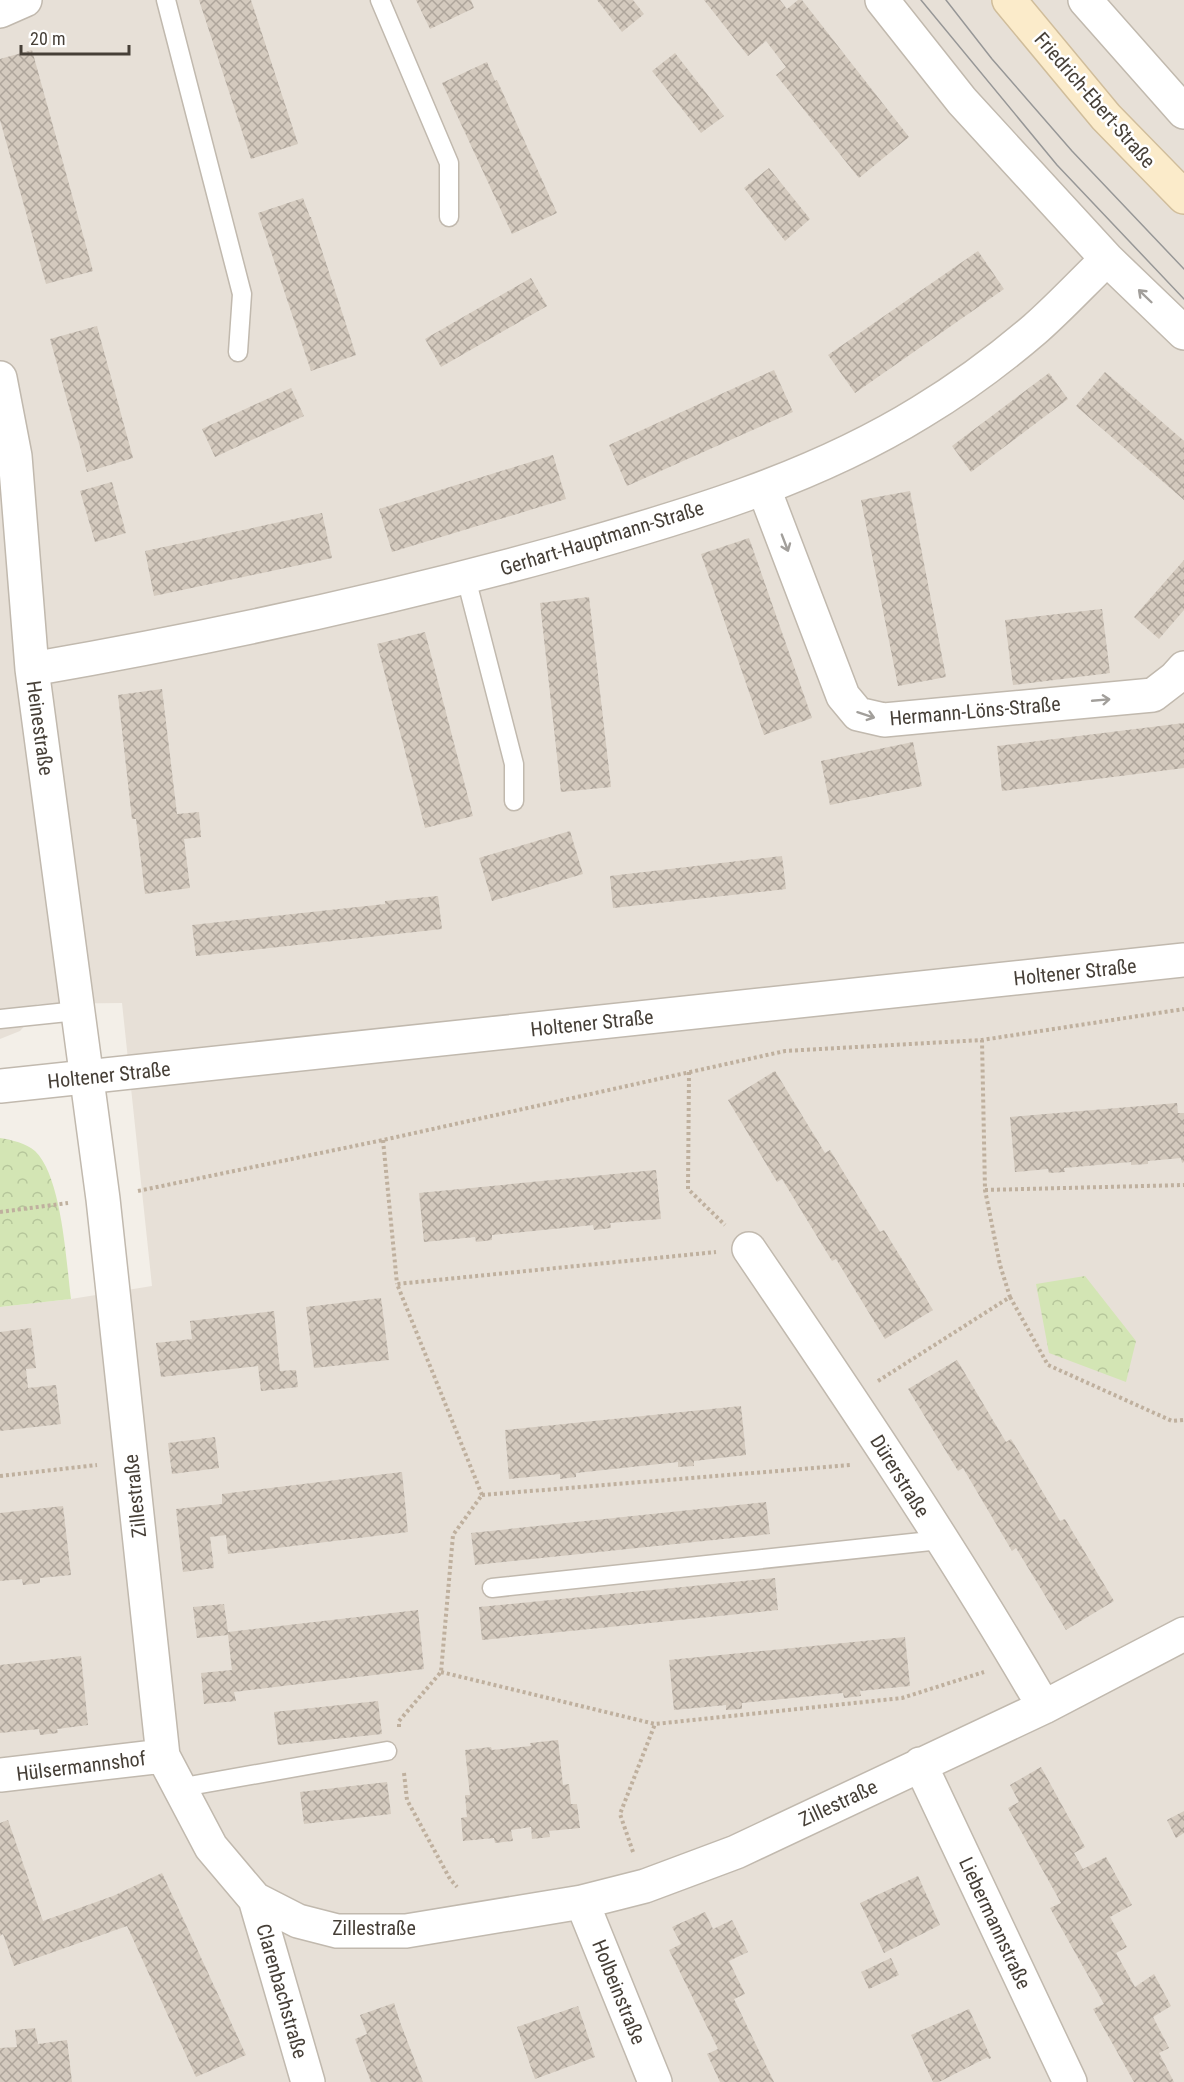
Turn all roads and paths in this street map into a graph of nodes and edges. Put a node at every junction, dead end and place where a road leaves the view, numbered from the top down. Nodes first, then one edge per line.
1 (25, 0) edge
2 (166, 0) edge
3 (380, 0) edge
4 (882, 0) edge
5 (1009, 0) edge
6 (1085, 0) edge
7 (0, 11) edge
8 (1184, 112) edge
9 (1184, 197) edge
10 (449, 217) dead end
11 (1107, 259) junction
12 (1184, 333) edge
13 (238, 352) dead end
14 (0, 378) edge
15 (764, 489) junction
16 (466, 578) junction
17 (1184, 668) edge
18 (32, 669) junction
19 (514, 801) dead end
20 (1184, 960) edge
21 (1184, 1009) edge
22 (77, 1011) junction
23 (0, 1019) edge
24 (981, 1040) junction
25 (689, 1072) junction
26 (87, 1077) junction
27 (0, 1086) edge
28 (383, 1140) junction
29 (1184, 1185) edge
30 (985, 1190) junction
31 (103, 1199) junction
32 (0, 1212) edge
33 (749, 1249) junction
34 (397, 1284) junction
35 (1010, 1297) junction
36 (850, 1398) junction
37 (1184, 1420) edge
38 (131, 1461) junction
39 (891, 1461) junction
40 (0, 1476) edge
41 (482, 1495) junction
42 (940, 1540) junction
43 (492, 1588) dead end
44 (1184, 1634) edge
45 (1018, 1662) junction
46 (441, 1672) junction
47 (1044, 1707) junction
48 (655, 1724) junction
49 (400, 1731) dead end
50 (387, 1751) dead end
51 (163, 1756) junction
52 (920, 1764) junction
53 (404, 1770) dead end
54 (0, 1775) edge
55 (178, 1788) junction
56 (645, 1886) junction
57 (255, 1899) junction
58 (582, 1902) junction
59 (483, 1920) junction
60 (308, 2082) edge
61 (655, 2082) edge
62 (1070, 2082) edge

1 - 7 street
2 - 13 lane
3 - 10 lane
4 - 11 street
5 - 9 main road, Friedrich-Ebert-Straße
6 - 8 street
12 -> 11 street
11 - 15 street, Gerhart-Hauptmann-Straße
14 - 18 street, Heinestraße
15 - 16 street, Gerhart-Hauptmann-Straße
15 -> 17 street, Hermann-Löns-Straße
16 - 18 street, Gerhart-Hauptmann-Straße
16 - 19 lane
18 - 22 street, Heinestraße
20 - 26 street, Holtener Straße
21 - 24 path
22 - 23 lane
22 - 26 street, Heinestraße
24 - 25 path
24 - 30 path
25 - 28 path
25 - 33 path
26 - 27 street, Holtener Straße
26 - 31 street, Zillestraße
28 - 31 path
28 - 34 path
29 - 30 path
30 - 35 path
31 - 32 path
31 - 38 street, Zillestraße
33 - 34 path
33 - 36 street, Dürerstraße
34 - 41 path
35 - 36 path
35 - 37 path
36 - 39 street, Dürerstraße
38 - 40 path
38 - 51 street, Zillestraße
39 - 41 path
39 - 42 street, Dürerstraße
41 - 46 path
42 - 43 lane
42 - 45 street, Dürerstraße
44 - 47 street, Zillestraße
45 - 47 street, Dürerstraße
45 - 48 path
46 - 48 path
46 - 49 path
47 - 52 street, Zillestraße
48 - 56 path
50 - 55 lane
51 - 54 street, Hülsermannshof
51 - 55 street, Zillestraße
52 - 56 street, Zillestraße
52 - 62 street, Liebermannstraße
53 - 59 path
55 - 57 street, Zillestraße
56 - 58 street, Zillestraße
57 - 59 street, Zillestraße
57 - 60 street, Clarenbachstraße
58 - 59 street, Zillestraße
58 - 61 street, Holbeinstraße

